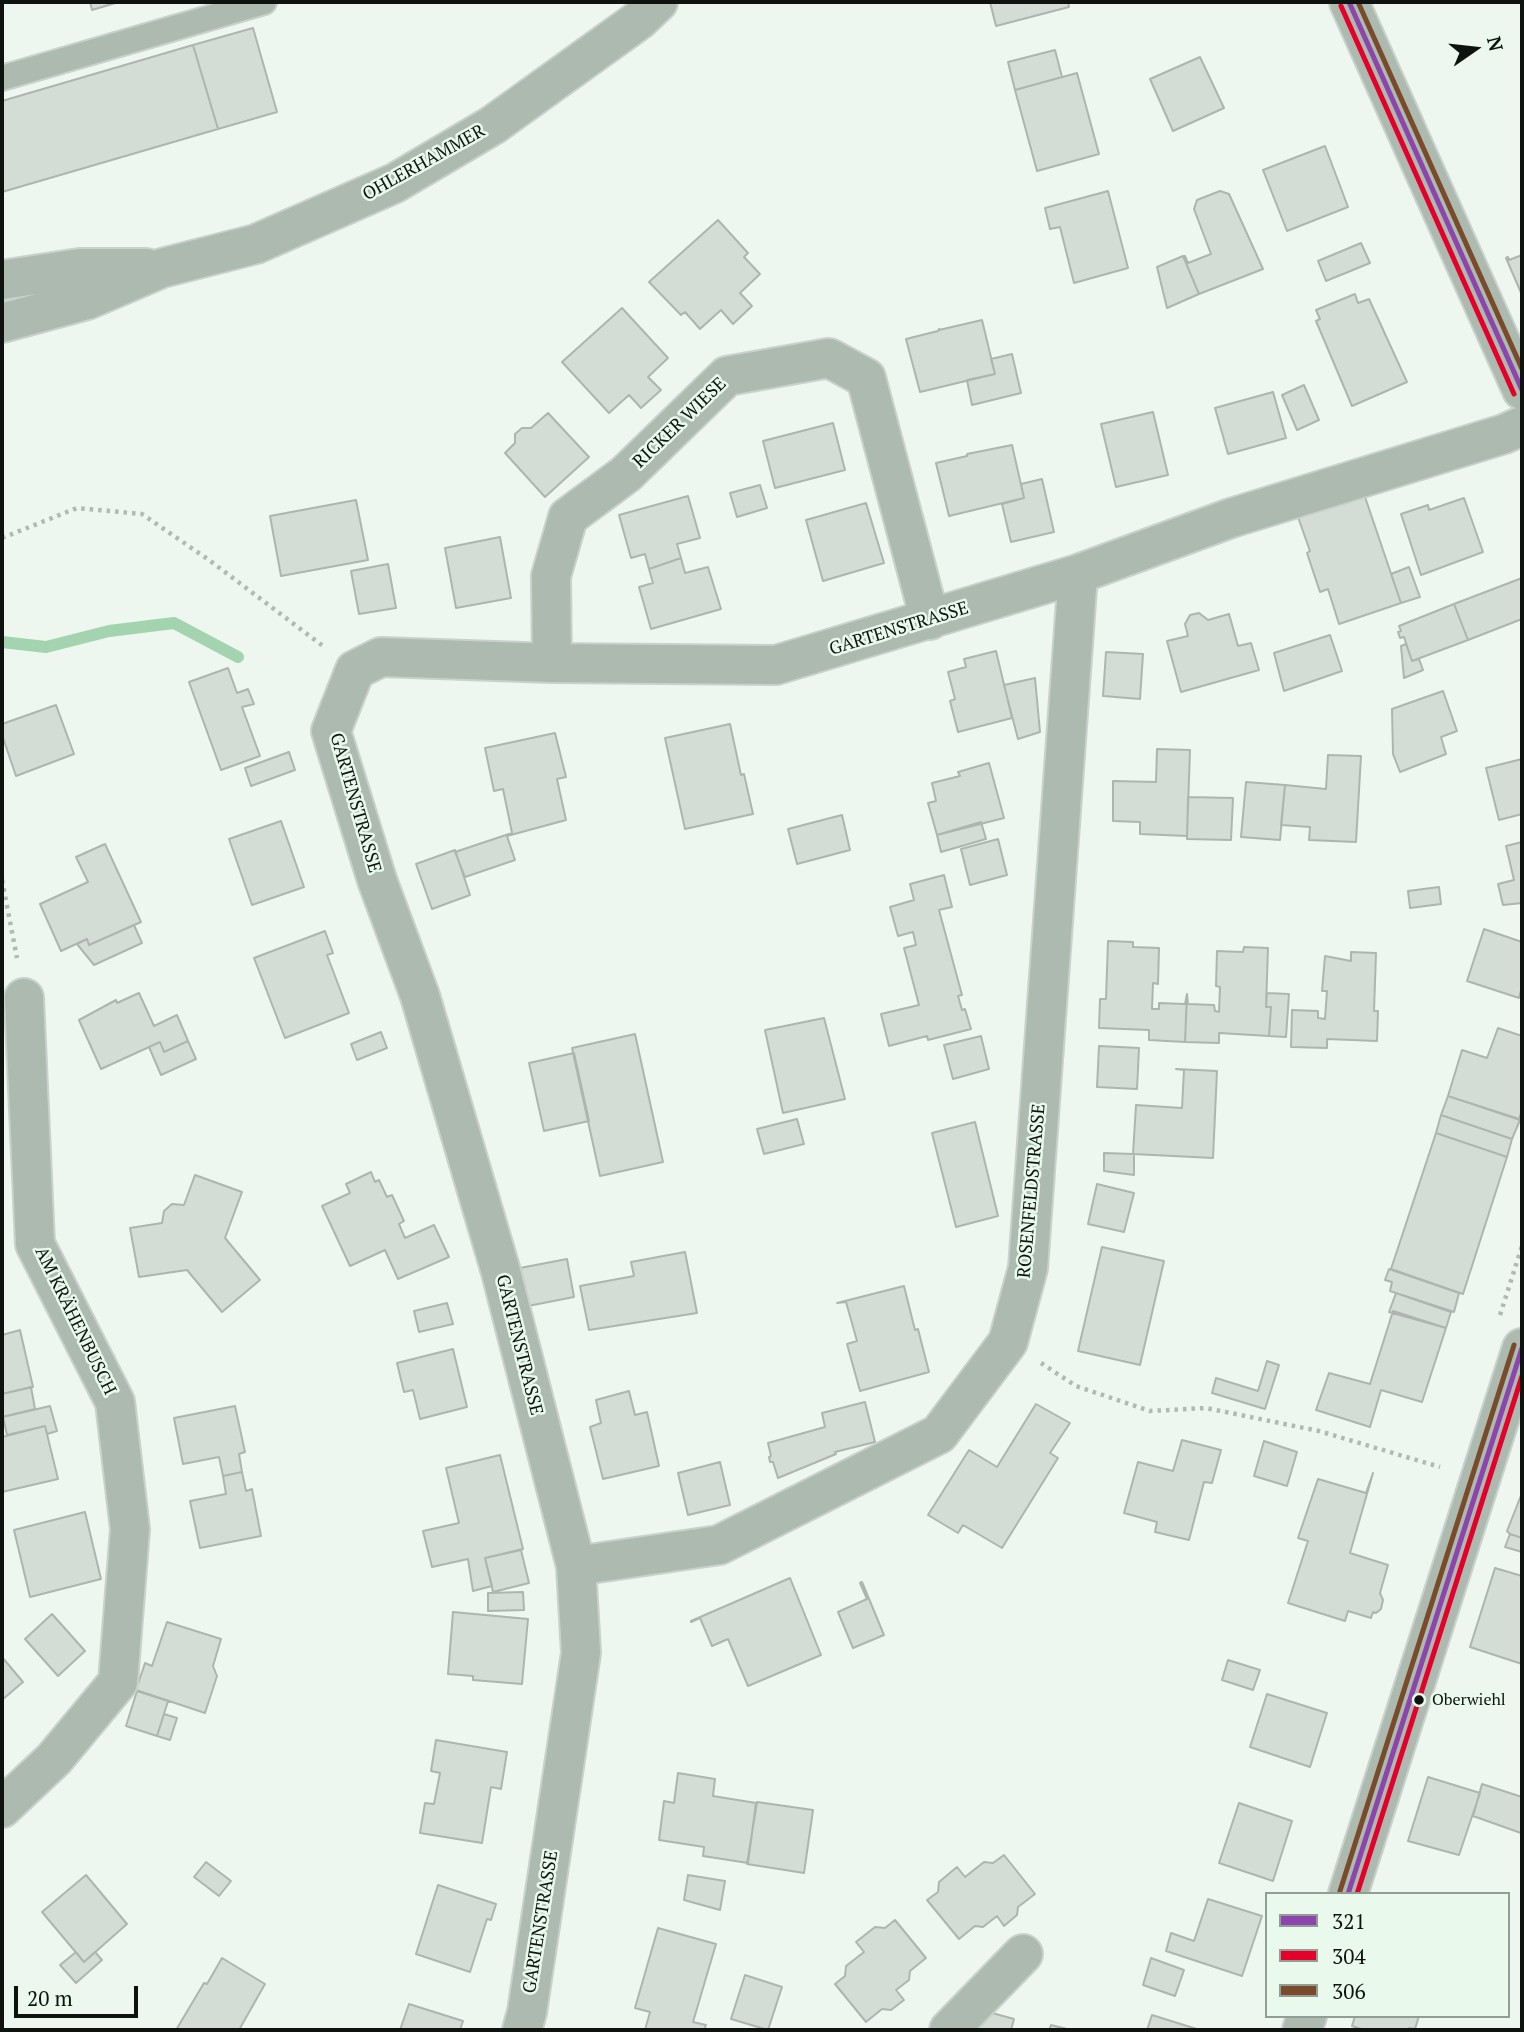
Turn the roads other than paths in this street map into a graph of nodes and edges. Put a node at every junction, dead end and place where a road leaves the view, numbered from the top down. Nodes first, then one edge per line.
1 (264, 2) edge
2 (658, 2) edge
3 (1349, 2) edge
4 (2, 78) edge
5 (162, 268) junction
6 (2, 280) edge
7 (2, 323) edge
8 (1522, 390) edge
9 (1522, 426) edge
10 (1078, 574) junction
11 (930, 620) junction
12 (552, 663) junction
13 (24, 998) road end
14 (1522, 1348) edge
15 (576, 1566) junction
16 (2, 1808) edge
17 (1349, 1892) edge
18 (1023, 1954) dead end
19 (522, 2030) edge
20 (949, 2030) edge

1 - 4 lane
2 - 5 street, OHLERHAMMER
3 - 8 street
5 - 6 street, OHLERHAMMER
5 - 7 street, OHLERHAMMER
9 - 10 street, GARTENSTRASSE
10 - 11 street, GARTENSTRASSE
10 - 15 street, ROSENFELDSTRASSE
11 - 12 street, GARTENSTRASSE
11 - 12 street, RICKER WIESE
12 - 15 street, GARTENSTRASSE
13 - 16 street, AM KRÄHENBUSCH
14 - 17 street
15 - 19 street, GARTENSTRASSE
18 - 20 street

